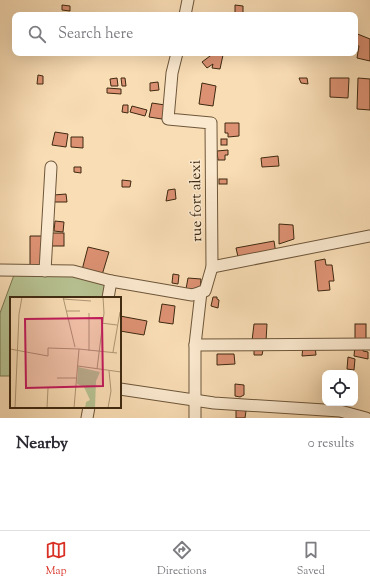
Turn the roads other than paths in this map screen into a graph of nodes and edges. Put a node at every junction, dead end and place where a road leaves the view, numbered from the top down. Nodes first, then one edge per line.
1 (188, 0) edge
2 (186, 12) edge
3 (176, 56) edge
4 (51, 167) dead end
5 (370, 236) edge
6 (212, 267) junction
7 (0, 270) edge
8 (45, 270) junction
9 (111, 281) junction
10 (201, 292) junction
11 (108, 297) edge
12 (370, 344) edge
13 (194, 345) junction
14 (121, 389) edge
15 (195, 400) junction
16 (89, 408) edge
17 (339, 414) edge
18 (87, 418) edge
19 (195, 418) edge
20 (366, 418) edge

1 - 2 street
3 - 6 street, rue fort alexi
4 - 8 street
5 - 6 street
6 - 10 street, rue fort alexi
7 - 8 street
8 - 9 street
9 - 10 street
9 - 11 street
10 - 13 street
12 - 13 street
13 - 15 street
14 - 15 street
15 - 17 street
15 - 19 street
16 - 18 street
17 - 20 street

